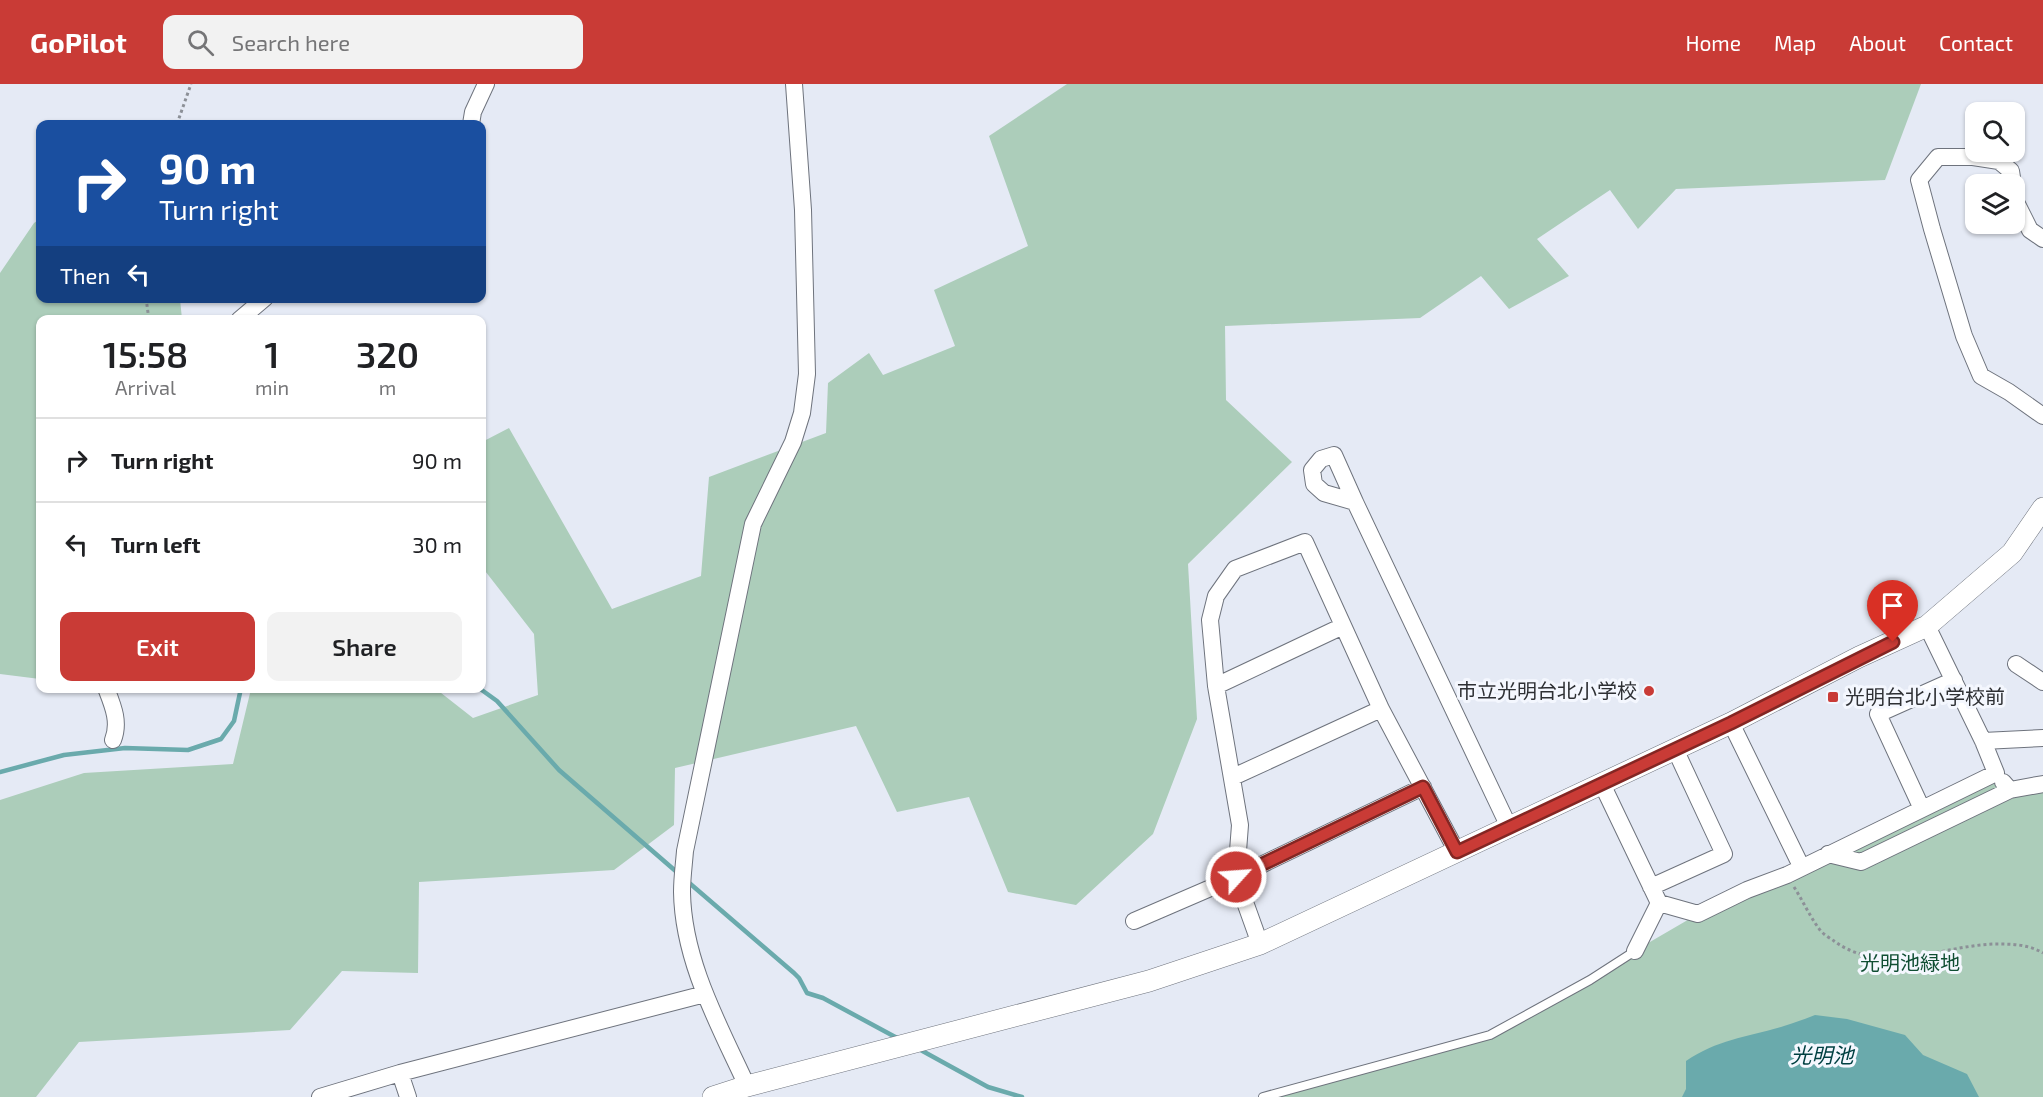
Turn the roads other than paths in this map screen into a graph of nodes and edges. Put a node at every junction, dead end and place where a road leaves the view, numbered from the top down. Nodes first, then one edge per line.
1 (486, 84) edge
2 (794, 84) edge
3 (471, 120) edge
4 (2011, 174) edge
5 (2025, 220) edge
6 (2043, 239) edge
7 (259, 303) edge
8 (245, 315) edge
9 (2043, 416) edge
10 (1355, 502) dead end
11 (2043, 508) edge
12 (1343, 626) junction
13 (1927, 626) junction
14 (2016, 664) dead end
15 (1954, 680) junction
16 (2043, 682) edge
17 (1216, 686) junction
18 (108, 693) edge
19 (1381, 709) junction
20 (1731, 723) junction
21 (2043, 738) edge
22 (113, 740) dead end
23 (1983, 741) junction
24 (1675, 749) junction
25 (1996, 773) junction
26 (1233, 777) junction
27 (1602, 784) junction
28 (2043, 784) edge
29 (1423, 787) junction
30 (2010, 790) junction
31 (1922, 809) junction
32 (1509, 827) junction
33 (1457, 852) junction
34 (1828, 854) junction
35 (1794, 871) junction
36 (1236, 877) junction
37 (1651, 887) junction
38 (1659, 903) junction
39 (1134, 921) dead end
40 (1260, 944) junction
41 (1635, 951) joint
42 (705, 994) junction
43 (400, 1073) junction
44 (749, 1092) edge
45 (323, 1097) edge
46 (408, 1097) edge
47 (713, 1097) edge
48 (1263, 1097) edge

1 - 3 street
2 - 42 street
4 - 9 street
5 - 6 street
7 - 8 street
10 - 32 street
11 - 13 street
12 - 17 street
12 - 17 street
12 - 19 street
13 - 15 street
13 - 20 street
14 - 16 street
15 - 23 street
15 - 31 street
17 - 26 street
18 - 22 street
19 - 26 street
19 - 29 street
20 - 24 street
20 - 35 street
21 - 23 street
23 - 25 street
24 - 27 street
24 - 37 street
25 - 30 street
25 - 31 street
26 - 36 street
27 - 32 street
27 - 37 street
28 - 30 street
29 - 33 street
29 - 36 street
30 - 34 street
31 - 34 street
32 - 33 street
33 - 40 street
34 - 35 street
35 - 38 street
36 - 39 street
36 - 40 street
37 - 38 street
38 - 41 street
40 - 44 street
41 - 48 lane
42 - 43 street
42 - 44 street
43 - 45 street
43 - 46 street
44 - 47 street

